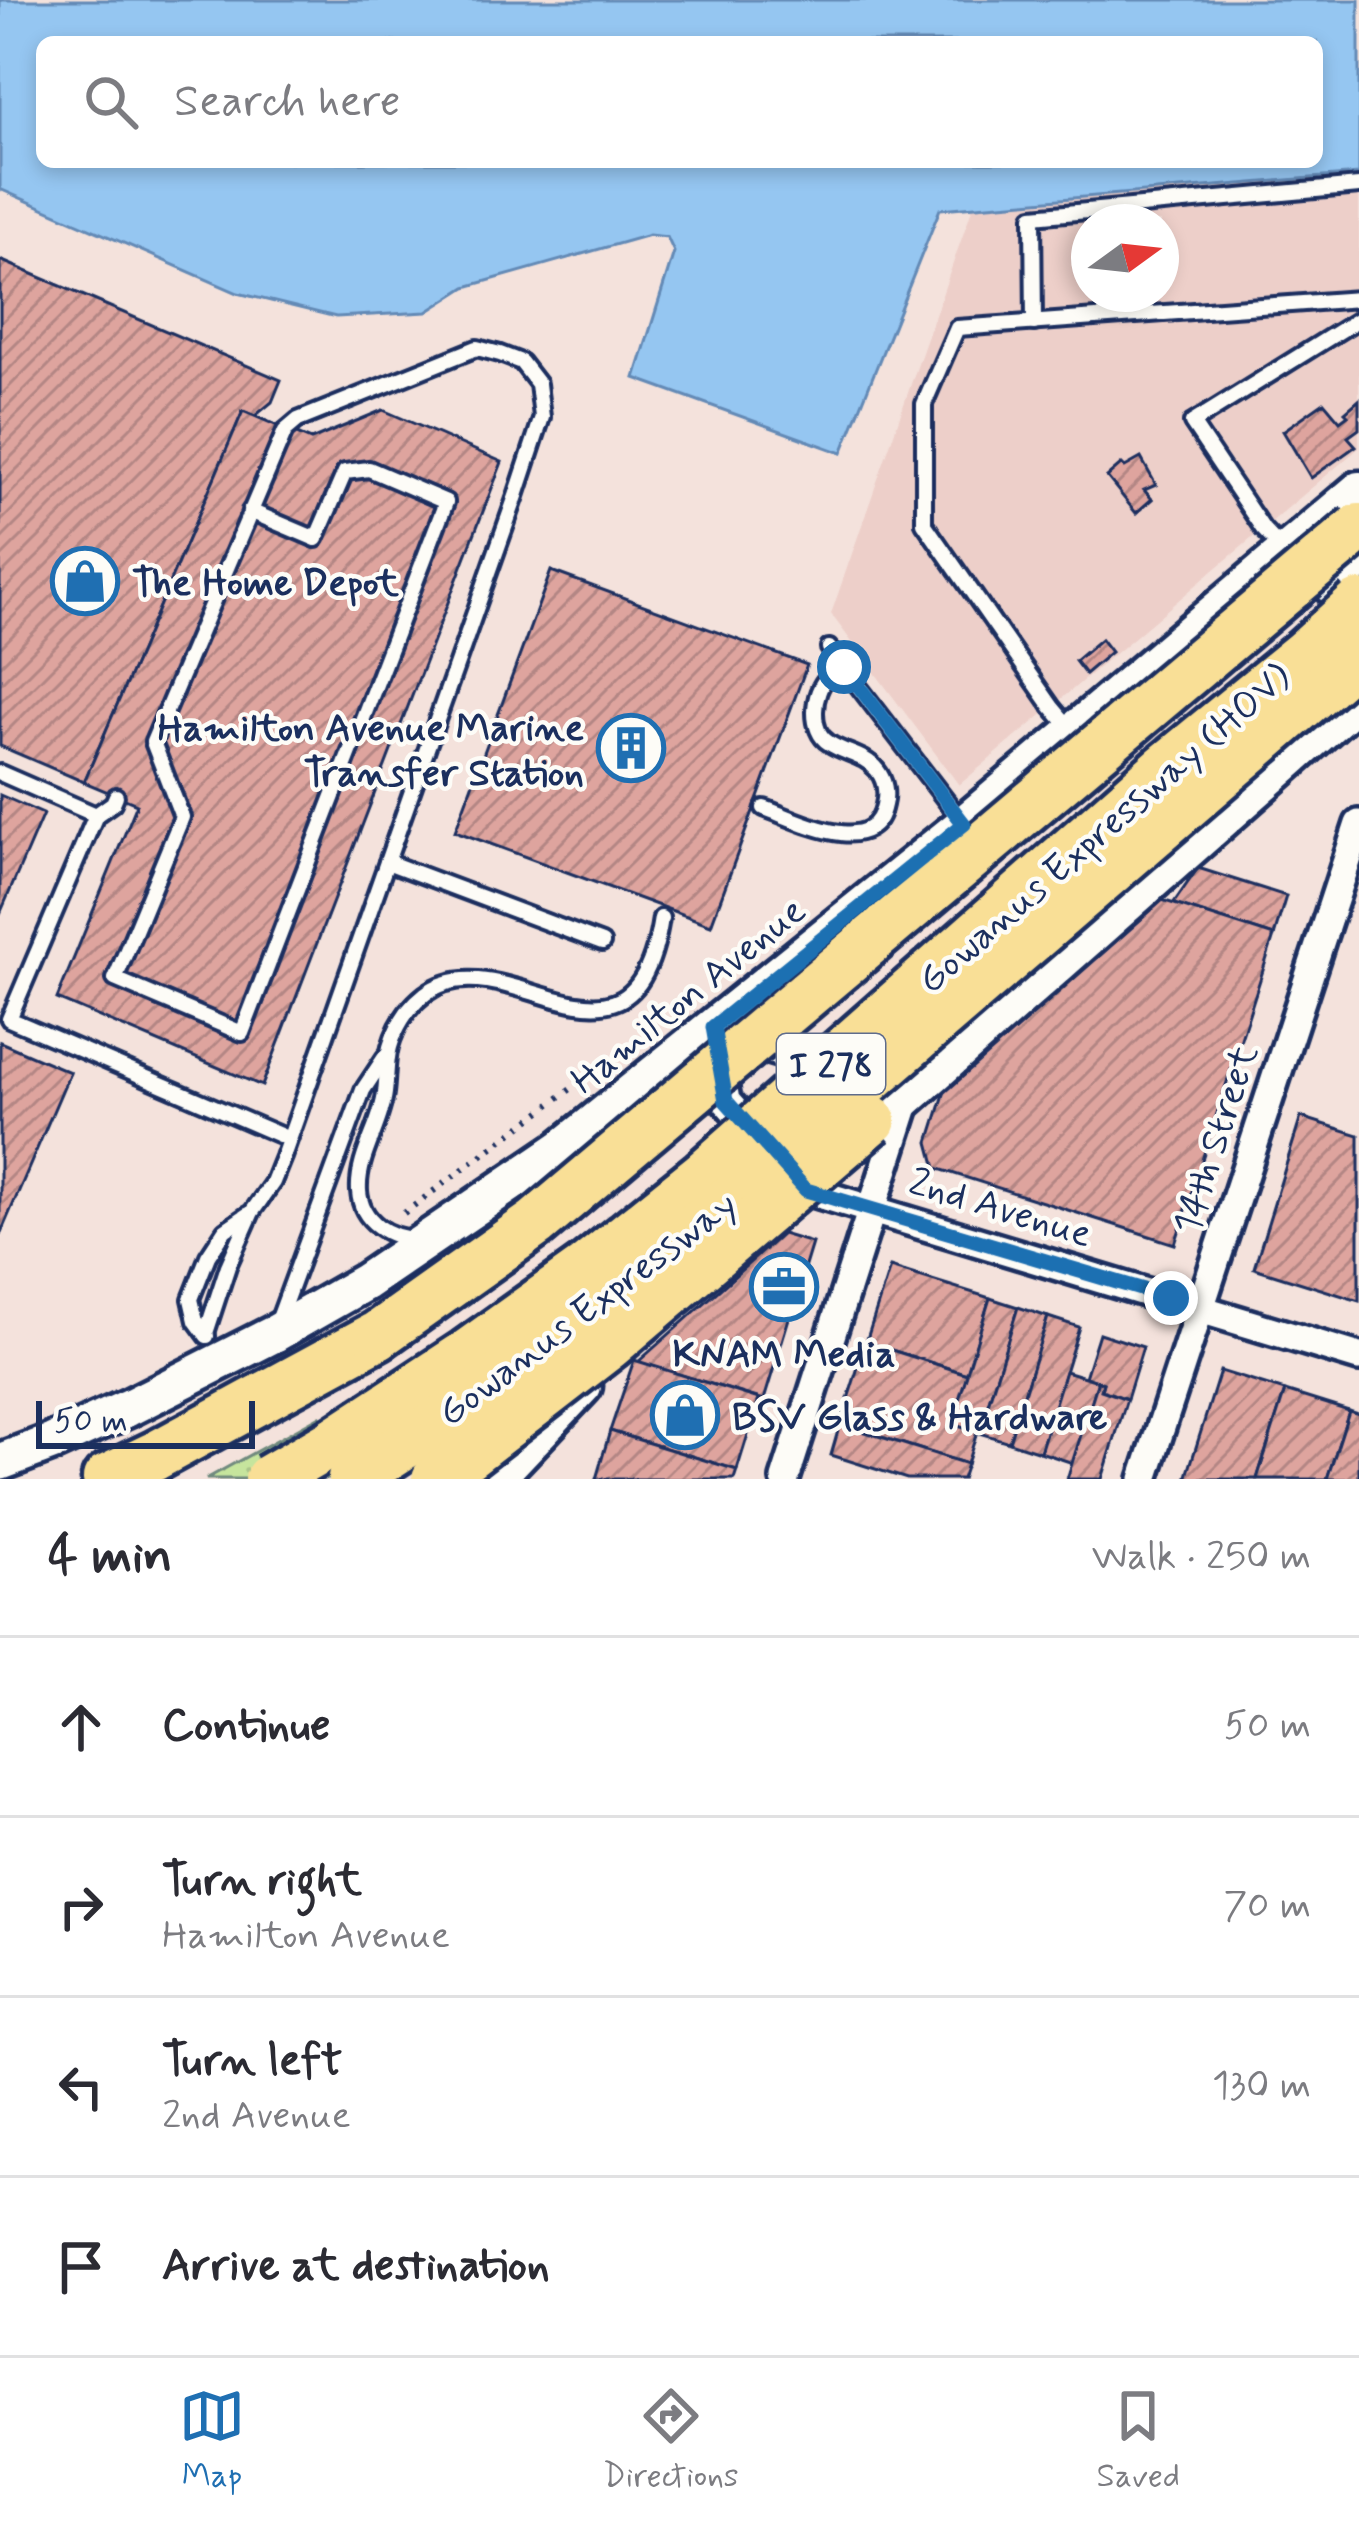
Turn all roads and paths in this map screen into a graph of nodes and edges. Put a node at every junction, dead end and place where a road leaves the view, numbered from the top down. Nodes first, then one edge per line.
1 (1359, 186) edge
2 (1359, 299) edge
3 (1359, 319) edge
4 (1034, 323) junction
5 (1359, 490) edge
6 (250, 512) junction
7 (1359, 528) edge
8 (1285, 552) junction
9 (1352, 588) edge
10 (829, 648) dead end
11 (1359, 656) edge
12 (844, 667) junction
13 (1359, 673) edge
14 (1359, 700) edge
15 (1073, 732) junction
16 (0, 773) edge
17 (116, 796) dead end
18 (764, 808) dead end
19 (96, 815) junction
20 (964, 824) junction
21 (1359, 824) edge
22 (387, 862) junction
23 (661, 918) dead end
24 (602, 943) dead end
25 (713, 1027) junction
26 (388, 1052) junction
27 (907, 1100) junction
28 (289, 1139) junction
29 (851, 1148) junction
30 (806, 1190) junction
31 (871, 1208) junction
32 (252, 1212) junction
33 (434, 1238) junction
34 (1199, 1307) junction
35 (274, 1334) junction
36 (213, 1348) junction
37 (614, 1353) junction
38 (1359, 1357) edge
39 (230, 1430) junction
40 (0, 1462) edge
41 (107, 1479) edge
42 (166, 1479) edge
43 (269, 1479) edge
44 (352, 1479) edge
45 (436, 1479) edge
46 (458, 1479) edge
47 (495, 1479) edge
48 (785, 1479) edge
49 (1144, 1479) edge

1 - 4 lane
2 - 4 lane
3 - 8 lane
4 - 15 lane
5 - 8 main road, Hamilton Avenue
6 - 6 lane
6 - 22 lane
7 - 39 highway, I 278, bridge
8 - 9 street
8 - 15 main road, Hamilton Avenue
9 - 43 highway, Gowanus Expressway (HOV) / I 278, bridge
10 - 12 lane
11 - 44 highway, Gowanus Expressway / I 278, bridge
12 - 18 lane
12 - 20 lane
13 - 45 highway, bridge
14 - 27 main road
15 - 20 main road, Hamilton Avenue
16 - 19 lane
17 - 19 lane
19 - 28 lane
20 - 25 main road, Hamilton Avenue
21 - 34 street, 14th Street
22 - 24 lane
22 - 28 lane
23 - 26 lane
25 - 29 main road
25 - 30 street
25 - 33 main road, Hamilton Avenue
26 - 33 lane
26 - 35 lane
27 - 29 main road
27 - 31 street
28 - 32 lane
29 - 30 main road
30 - 31 street, 2nd Avenue
30 - 37 main road
31 - 34 street, 2nd Avenue
31 - 48 street
32 - 36 lane
32 - 36 lane
33 - 35 main road, Hamilton Avenue
34 - 38 street, 2nd Avenue
34 - 49 street, 14th Street
35 - 36 main road, Hamilton Avenue
36 - 40 main road, Hamilton Avenue
37 - 46 highway
37 - 47 main road
39 - 41 highway
39 - 42 highway

